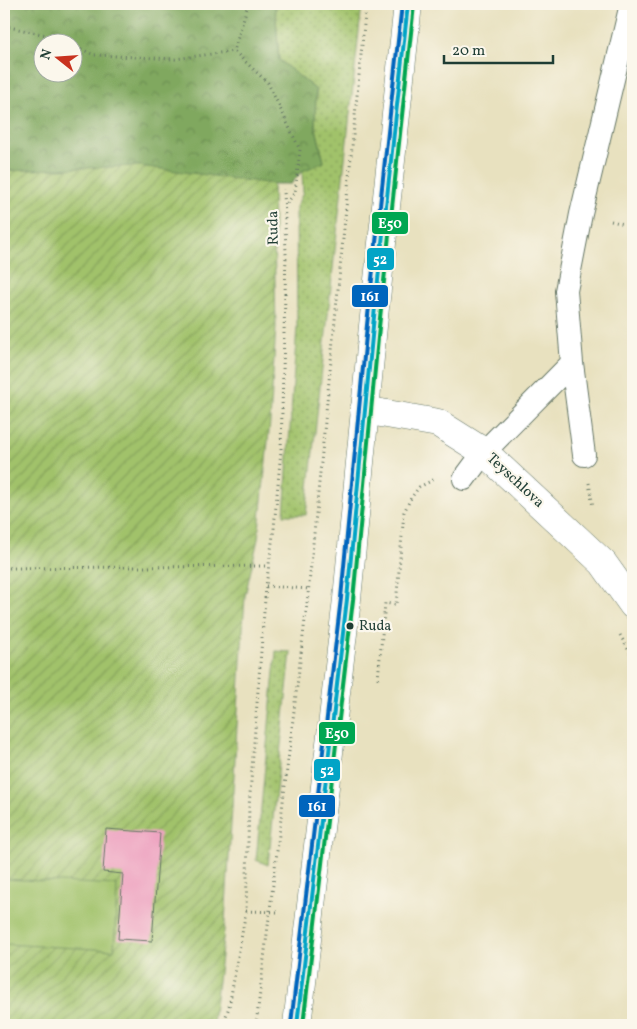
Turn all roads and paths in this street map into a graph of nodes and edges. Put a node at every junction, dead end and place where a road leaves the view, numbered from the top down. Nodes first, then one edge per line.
1 (248, 4) edge
2 (366, 4) edge
3 (408, 4) edge
4 (631, 4) edge
5 (4, 26) edge
6 (32, 32) edge
7 (82, 50) edge
8 (234, 51) junction
9 (284, 189) dead end
10 (284, 207) junction
11 (572, 363) junction
12 (364, 410) junction
13 (484, 452) junction
14 (584, 456) dead end
15 (464, 479) joint
16 (269, 566) junction
17 (4, 568) edge
18 (266, 586) junction
19 (308, 589) junction
20 (633, 605) edge
21 (616, 627) dead end
22 (633, 658) edge
23 (378, 678) dead end
24 (224, 1025) edge
25 (256, 1025) edge
26 (296, 1025) edge

1 - 8 path
2 - 19 path
3 - 12 street
4 - 11 lane
5 - 6 path
7 - 8 path
8 - 10 path
9 - 10 path, Ruda
10 - 16 path, Ruda
11 - 13 lane
11 - 14 lane
12 - 13 street, Teyschlova
12 - 26 street
13 - 15 lane
13 - 20 street, Teyschlova
15 - 23 path
16 - 17 path
16 - 18 path, Ruda
18 - 19 path
18 - 24 path, Ruda
19 - 25 path
21 - 22 path

